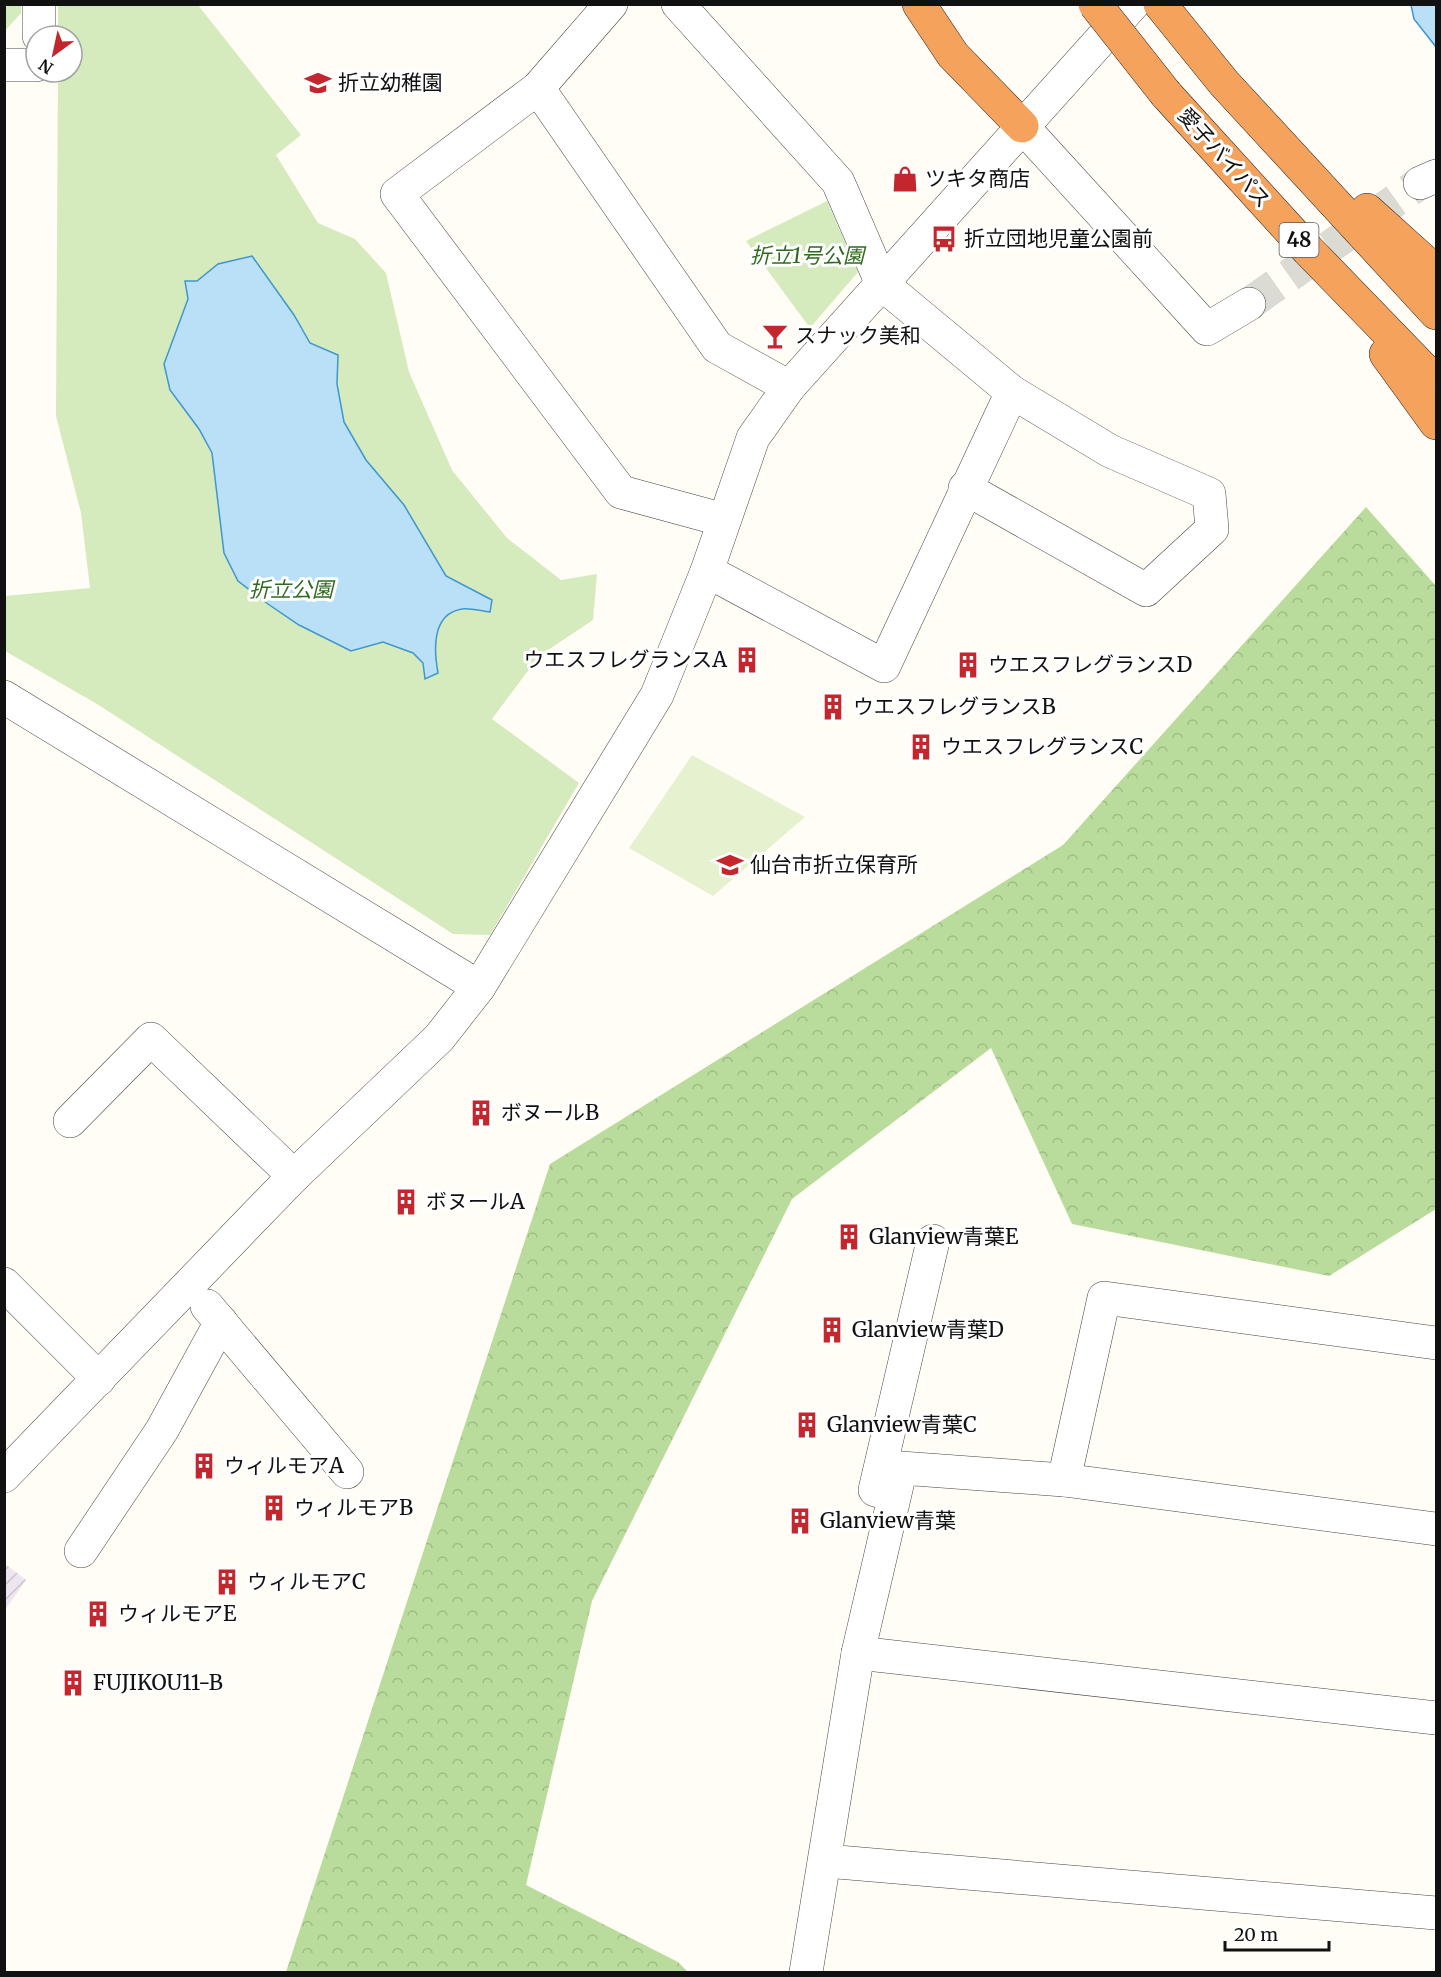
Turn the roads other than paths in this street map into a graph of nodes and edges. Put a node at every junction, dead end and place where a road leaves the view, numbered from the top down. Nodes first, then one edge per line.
1 (39, 4) edge
2 (612, 4) edge
3 (678, 4) edge
4 (919, 4) edge
5 (1095, 4) edge
6 (1133, 4) edge
7 (1160, 4) edge
8 (39, 24) edge
9 (4, 65) edge
10 (24, 65) edge
11 (1215, 72) junction
12 (538, 88) junction
13 (1022, 126) junction
14 (1308, 250) junction
15 (1437, 272) edge
16 (882, 284) junction
17 (1249, 304) tunnel mouth
18 (1437, 313) edge
19 (1437, 382) edge
20 (789, 387) junction
21 (1012, 392) junction
22 (1437, 423) edge
23 (965, 488) junction
24 (724, 520) junction
25 (707, 571) junction
26 (4, 697) edge
27 (479, 987) junction
28 (70, 1121) dead end
29 (294, 1176) junction
30 (933, 1241) dead end
31 (4, 1284) edge
32 (190, 1286) junction
33 (221, 1322) junction
34 (1437, 1343) edge
35 (99, 1378) junction
36 (347, 1472) dead end
37 (4, 1476) edge
38 (1064, 1480) junction
39 (896, 1496) junction
40 (1437, 1529) edge
41 (81, 1551) dead end
42 (858, 1653) junction
43 (1437, 1718) edge
44 (826, 1861) junction
45 (1437, 1913) edge
46 (806, 1972) edge

1 - 8 street
2 - 12 street
3 - 16 street
4 - 13 highway
5 - 14 highway, 愛子バイパス / 48, bridge
6 - 13 street
7 - 11 highway, 48
9 - 10 street
11 - 15 highway
11 - 18 highway, 48
12 - 20 street
12 - 24 street
13 - 16 street
13 - 17 street
14 - 19 highway, 愛子バイパス / 48
14 - 22 highway
16 - 20 street
16 - 21 street
20 - 24 street
21 - 23 street
21 - 23 street
23 - 25 street
24 - 25 street
25 - 27 street
26 - 27 street
27 - 29 street
28 - 29 street
29 - 32 street
30 - 39 street
31 - 35 street
32 - 33 street
32 - 35 street
33 - 36 street
33 - 41 street
34 - 38 street
35 - 37 street
38 - 39 street
38 - 40 street
39 - 42 street
42 - 43 street
42 - 44 street
44 - 45 street
44 - 46 street

